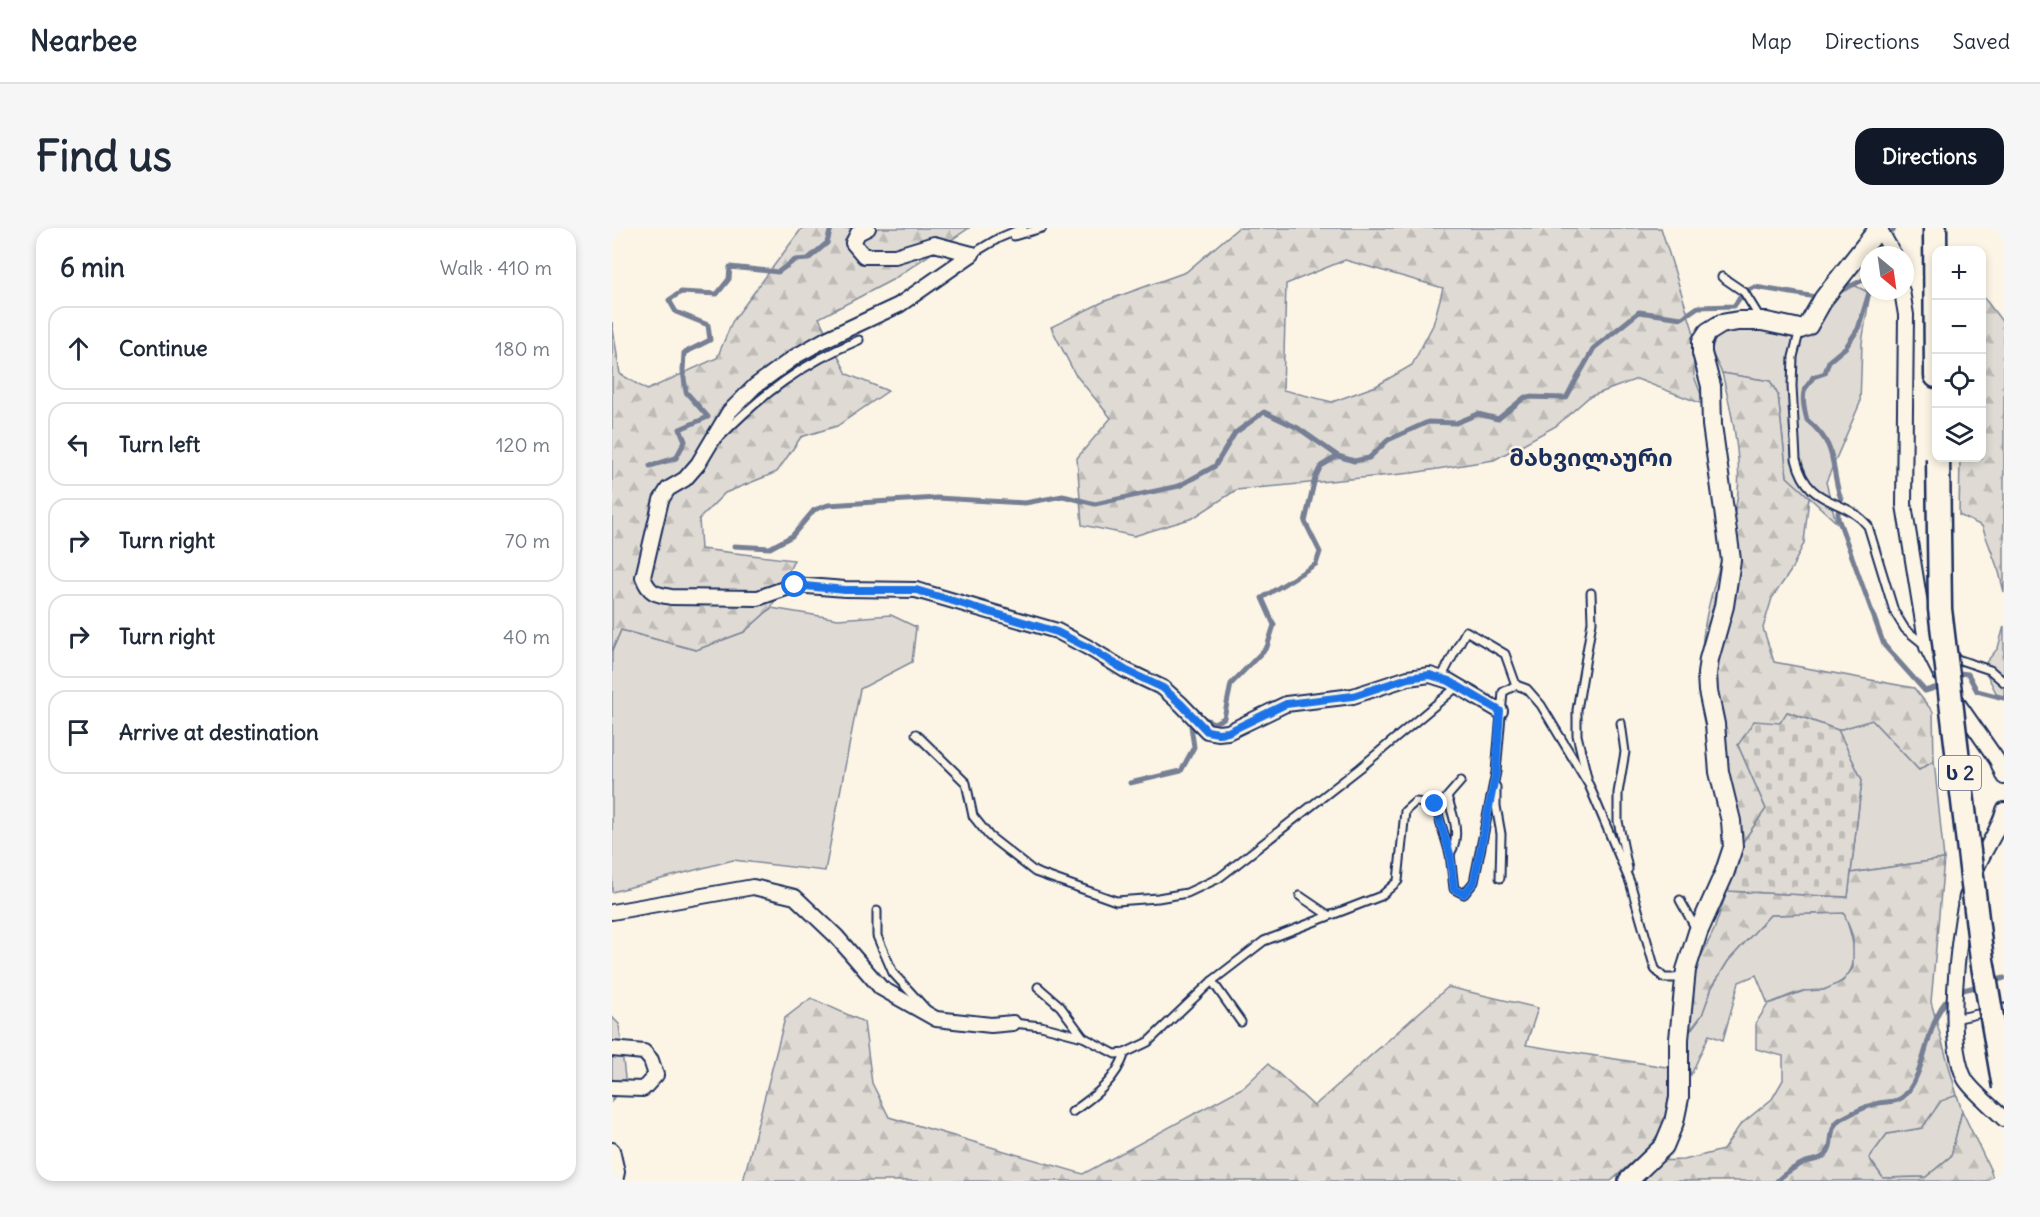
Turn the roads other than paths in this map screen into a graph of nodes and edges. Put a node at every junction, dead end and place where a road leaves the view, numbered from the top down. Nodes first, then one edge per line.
1 (868, 228) edge
2 (1023, 228) edge
3 (1042, 228) edge
4 (1879, 228) edge
5 (1935, 228) edge
6 (999, 238) junction
7 (1889, 246) edge
8 (972, 254) junction
9 (1722, 277) dead end
10 (1904, 300) edge
11 (1762, 321) junction
12 (1800, 330) junction
13 (859, 340) dead end
14 (1936, 354) edge
15 (704, 453) junction
16 (1938, 462) edge
17 (1591, 593) dead end
18 (1927, 647) junction
19 (1440, 678) junction
20 (2004, 682) edge
21 (1458, 686) junction
22 (1516, 686) junction
23 (1500, 711) junction
24 (1621, 723) dead end
25 (916, 734) dead end
26 (1496, 772) junction
27 (2004, 777) edge
28 (1461, 781) dead end
29 (1589, 785) junction
30 (2004, 810) edge
31 (1450, 854) junction
32 (1500, 878) dead end
33 (1630, 882) junction
34 (1300, 896) dead end
35 (1680, 900) dead end
36 (877, 911) dead end
37 (612, 912) edge
38 (1328, 915) junction
39 (1698, 932) junction
40 (1686, 970) junction
41 (1212, 981) junction
42 (1038, 987) dead end
43 (2004, 1008) edge
44 (936, 1019) junction
45 (1955, 1019) junction
46 (1241, 1022) dead end
47 (1013, 1023) joint
48 (1083, 1037) junction
49 (612, 1049) edge
50 (1125, 1053) junction
51 (2004, 1087) edge
52 (612, 1088) edge
53 (1072, 1112) dead end
54 (2004, 1119) edge
55 (612, 1150) edge
56 (615, 1181) edge
57 (1628, 1181) edge

1 - 8 street
2 - 6 lane
3 - 6 lane
4 - 7 street
4 - 12 street
5 - 14 highway
6 - 8 lane
8 - 15 street
9 - 11 lane
10 - 18 street
11 - 12 street
11 - 39 street
12 - 18 lane
13 - 15 lane
15 - 19 street
16 - 51 highway, ს 2, bridge
17 - 29 lane
18 - 20 lane
18 - 27 street
19 - 21 street
19 - 22 lane
21 - 23 street
21 - 25 lane
22 - 23 lane
22 - 29 lane
23 - 26 lane
24 - 33 lane
26 - 31 lane
26 - 32 lane
28 - 31 lane
29 - 33 lane
30 - 45 street
31 - 38 lane
33 - 40 lane
34 - 38 lane
35 - 39 lane
36 - 44 lane
37 - 44 street
38 - 41 lane
39 - 40 street
40 - 57 street
41 - 46 lane
41 - 50 lane
42 - 48 lane
43 - 45 lane
44 - 47 street
45 - 54 street
47 - 48 lane
48 - 50 lane
49 - 52 street
50 - 53 lane
55 - 56 street

